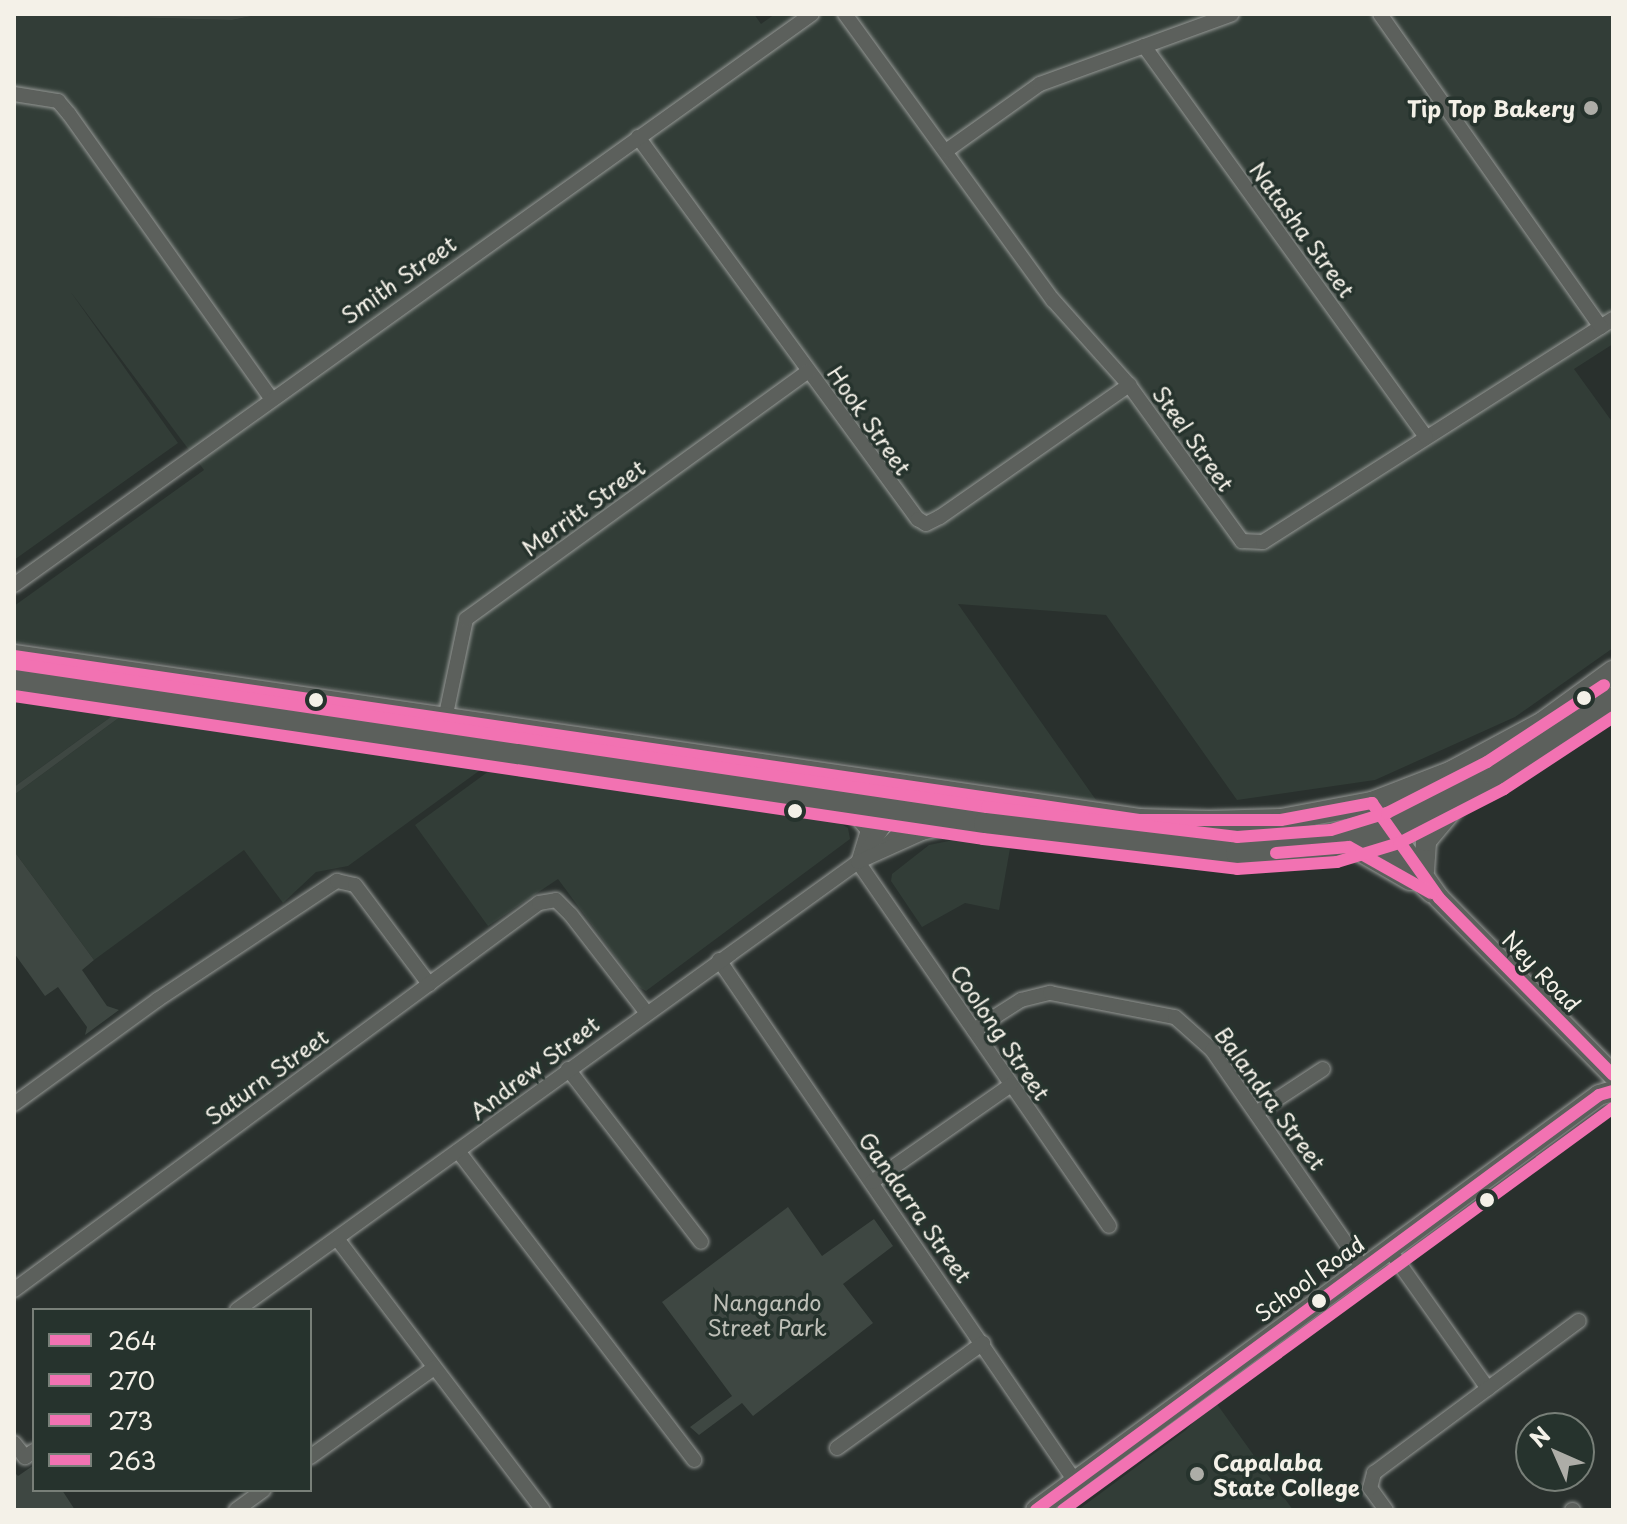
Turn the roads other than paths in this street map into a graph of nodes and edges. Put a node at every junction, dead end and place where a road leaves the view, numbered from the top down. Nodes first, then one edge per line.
1 (812, 14) edge
2 (845, 14) edge
3 (1232, 14) edge
4 (1380, 14) edge
5 (1144, 46) junction
6 (14, 94) edge
7 (638, 137) junction
8 (946, 151) junction
9 (1607, 323) edge
10 (808, 371) junction
11 (1129, 385) junction
12 (270, 397) junction
13 (1426, 437) junction
14 (14, 585) edge
15 (14, 656) edge
16 (1613, 672) edge
17 (14, 680) edge
18 (1613, 698) edge
19 (445, 719) junction
20 (909, 786) junction
21 (1468, 791) junction
22 (842, 802) junction
23 (1372, 803) junction
24 (904, 810) junction
25 (985, 823) junction
26 (1386, 830) junction
27 (1334, 846) junction
28 (880, 851) junction
29 (858, 862) junction
30 (1420, 878) junction
31 (719, 960) junction
32 (429, 984) junction
33 (646, 1012) junction
34 (974, 1030) junction
35 (568, 1069) junction
36 (1323, 1069) dead end
37 (1613, 1075) edge
38 (1011, 1085) junction
39 (1613, 1091) edge
40 (14, 1104) edge
41 (1256, 1113) junction
42 (458, 1151) junction
43 (872, 1182) junction
44 (1109, 1226) dead end
45 (338, 1240) junction
46 (701, 1242) dead end
47 (1389, 1249) junction
48 (1363, 1268) junction
49 (14, 1290) edge
50 (240, 1308) edge
51 (1579, 1321) dead end
52 (983, 1343) junction
53 (434, 1368) junction
54 (1488, 1389) junction
55 (14, 1443) edge
56 (837, 1448) dead end
57 (30, 1454) edge
58 (312, 1456) edge
59 (694, 1460) dead end
60 (1075, 1481) junction
61 (261, 1492) edge
62 (540, 1505) edge
63 (236, 1510) edge
64 (523, 1510) edge
65 (1036, 1510) edge
66 (1386, 1510) edge

1 - 7 street, Smith Street
2 - 8 street, Steel Street
3 - 5 street
4 - 9 street
5 - 8 street
5 - 13 street, Natasha Street
6 - 12 street
7 - 10 street, Hook Street
7 - 12 street, Smith Street
8 - 11 street, Steel Street
9 - 13 street, Steel Street
10 - 11 street, Hook Street
10 - 19 street, Merritt Street
11 - 13 street, Steel Street
12 - 14 street, Smith Street
15 - 19 main road
16 - 23 main road
17 - 22 main road
18 - 21 main road
19 - 20 main road
20 - 23 main road
20 - 24 main road
21 - 26 main road
21 - 30 street
22 - 24 main road
22 - 29 street
23 - 26 street, Ney Road
24 - 25 main road
24 - 28 street, Andrew Street
24 - 29 street, Andrew Street
25 - 27 main road
25 - 28 street, Andrew Street
26 - 27 main road
26 - 30 street, Ney Road
27 - 30 street
28 - 29 street, Andrew Street
29 - 31 street, Andrew Street
29 - 34 street, Coolong Street
30 - 37 street, Ney Road
31 - 33 street, Andrew Street
31 - 43 street, Gandarra Street
32 - 33 street, Saturn Street
32 - 40 street
32 - 49 street, Saturn Street
33 - 35 street, Andrew Street
34 - 38 street, Coolong Street
34 - 41 street, Balandra Street
35 - 42 street, Andrew Street
35 - 46 street
36 - 41 street
38 - 43 street
38 - 44 street, Coolong Street
39 - 47 street, School Road
41 - 48 street, Balandra Street
42 - 45 street, Andrew Street
42 - 59 street
43 - 52 street, Gandarra Street
45 - 50 street, Andrew Street
45 - 53 street
47 - 48 street, School Road
47 - 54 street
48 - 60 street, School Road
51 - 54 street
52 - 56 street
52 - 60 street, Gandarra Street
53 - 58 street
53 - 62 street
54 - 66 street
55 - 57 street
60 - 65 street, School Road
61 - 63 street
62 - 64 street

